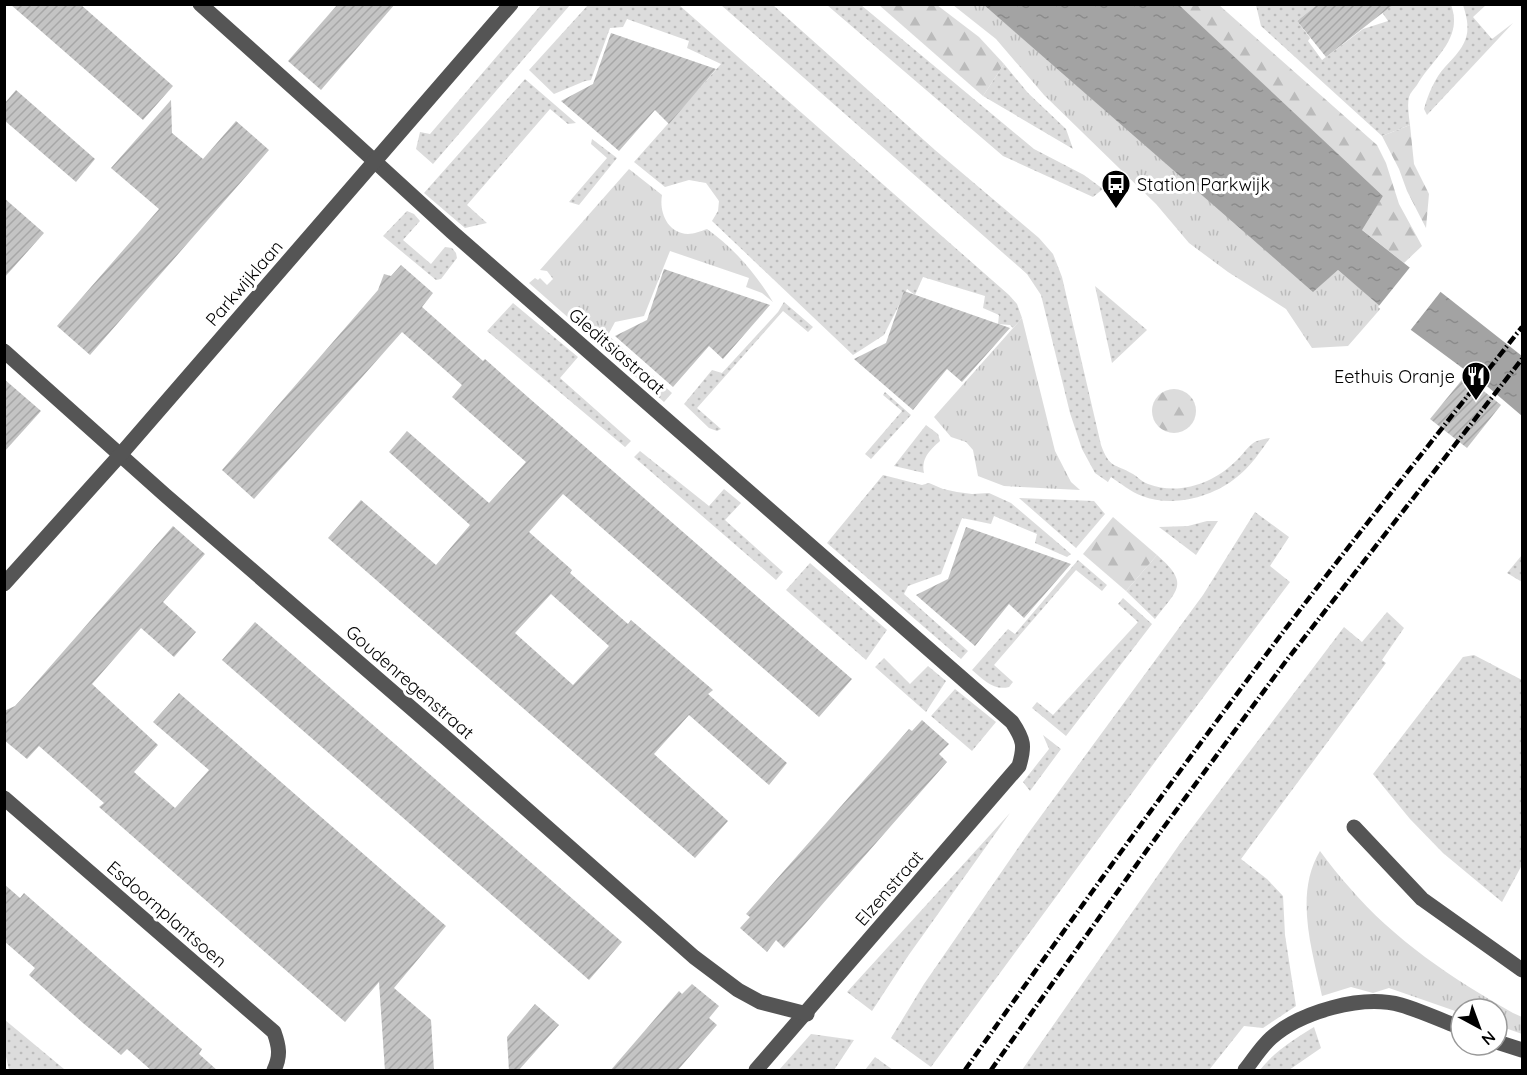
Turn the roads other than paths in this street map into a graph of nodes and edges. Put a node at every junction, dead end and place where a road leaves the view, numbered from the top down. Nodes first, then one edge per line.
1 (200, 4) edge
2 (511, 4) edge
3 (375, 162) junction
4 (4, 351) edge
5 (121, 454) junction
6 (4, 584) edge
7 (1012, 722) joint
8 (4, 798) edge
9 (1354, 827) dead end
10 (1522, 970) edge
11 (807, 1014) junction
12 (1449, 1023) edge
13 (274, 1071) edge
14 (756, 1071) edge
15 (1245, 1071) edge

1 - 3 street, Gleditsiastraat
2 - 3 street, Parkwijklaan
3 - 5 street, Parkwijklaan
3 - 7 street, Gleditsiastraat
4 - 5 street, Goudenregenstraat
5 - 6 street, Parkwijklaan
5 - 11 street, Goudenregenstraat
7 - 11 street, Elzenstraat
8 - 13 street, Esdoornplantsoen
9 - 10 street
11 - 14 street, Elzenstraat
12 - 15 street

